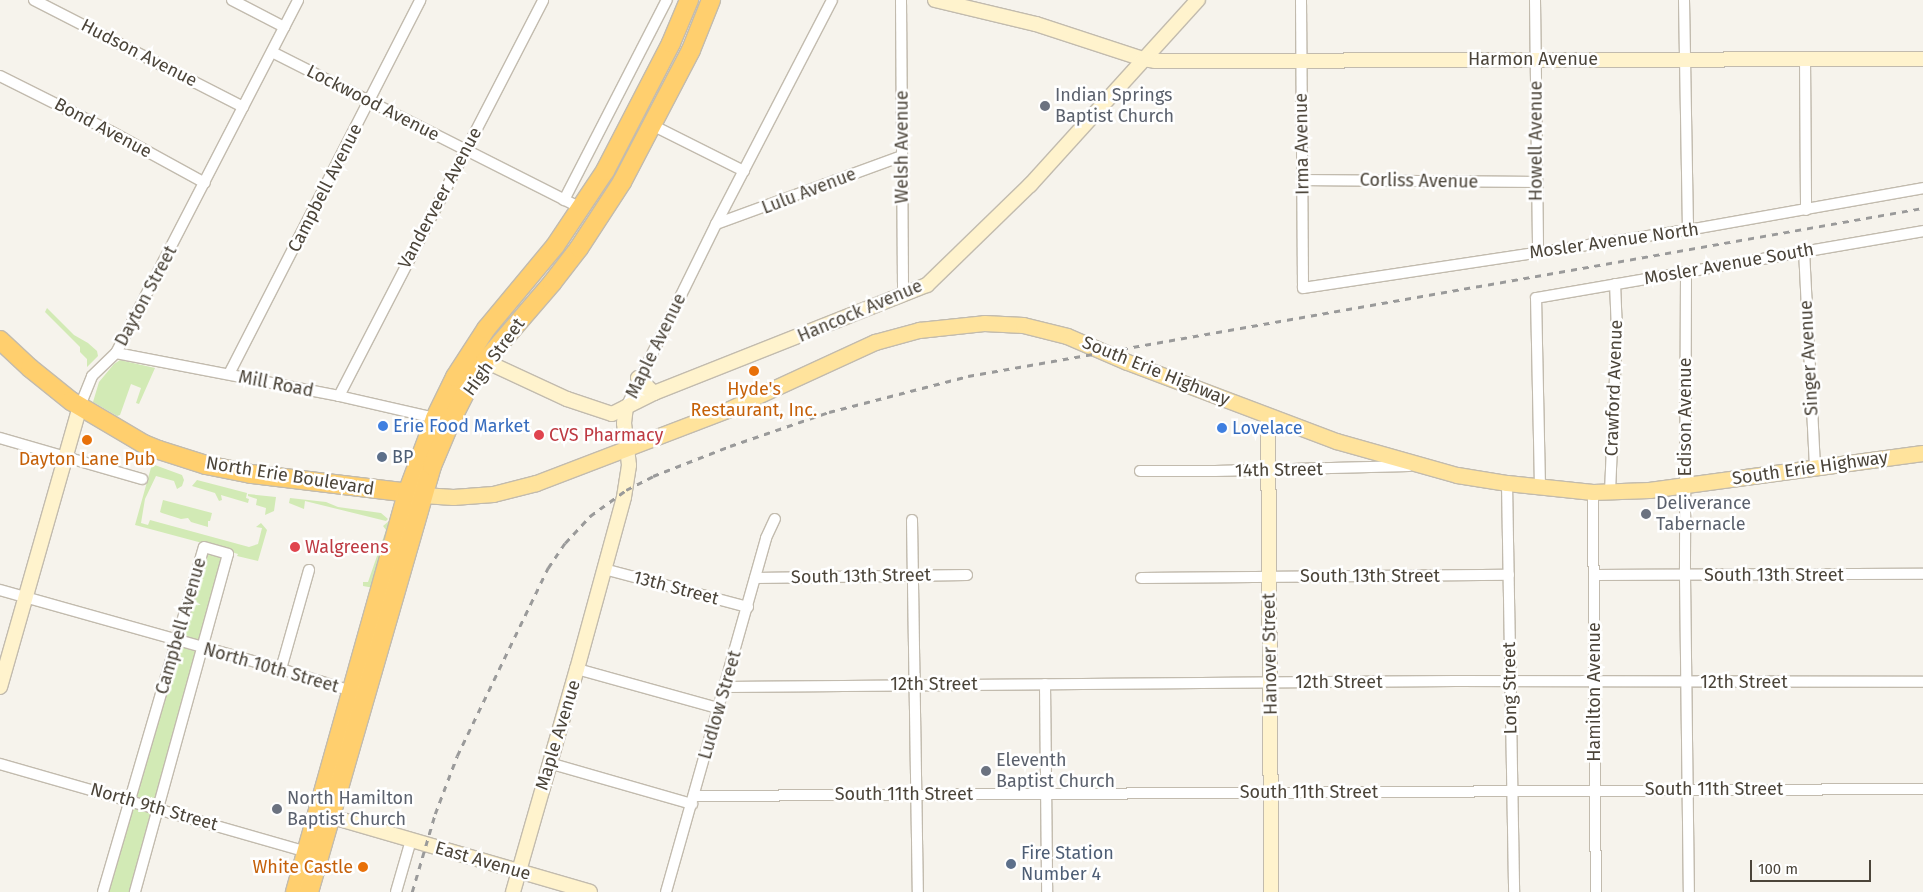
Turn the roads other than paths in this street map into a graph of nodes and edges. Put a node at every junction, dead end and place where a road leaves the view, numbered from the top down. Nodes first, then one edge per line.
1 (34, 0) edge
2 (232, 0) edge
3 (298, 0) edge
4 (420, 0) edge
5 (543, 0) edge
6 (667, 0) edge
7 (689, 0) edge
8 (710, 0) edge
9 (832, 0) edge
10 (901, 0) edge
11 (935, 0) edge
12 (1198, 0) edge
13 (1301, 0) edge
14 (1535, 0) edge
15 (1684, 0) edge
16 (284, 27) junction
17 (272, 52) junction
18 (1805, 58) junction
19 (1143, 59) junction
20 (1536, 59) junction
21 (1684, 59) junction
22 (1923, 59) edge
23 (1301, 60) junction
24 (0, 76) edge
25 (370, 101) junction
26 (243, 107) junction
27 (652, 125) junction
28 (466, 150) junction
29 (902, 156) junction
30 (744, 171) junction
31 (1303, 180) junction
32 (1536, 182) junction
33 (205, 183) junction
34 (1923, 188) edge
35 (564, 200) junction
36 (581, 208) junction
37 (1806, 210) junction
38 (716, 224) junction
39 (1688, 230) junction
40 (1923, 230) edge
41 (1804, 250) junction
42 (1538, 252) junction
43 (1686, 273) junction
44 (1615, 284) junction
45 (1303, 288) joint
46 (903, 294) junction
47 (0, 340) edge
48 (116, 353) junction
49 (486, 361) junction
50 (228, 374) junction
51 (638, 378) junction
52 (654, 393) junction
53 (339, 396) junction
54 (80, 406) junction
55 (626, 407) junction
56 (1268, 416) junction
57 (435, 418) junction
58 (0, 438) edge
59 (627, 449) junction
60 (1923, 453) edge
61 (67, 457) junction
62 (1418, 465) junction
63 (1815, 466) junction
64 (1267, 470) junction
65 (1140, 471) dead end
66 (142, 479) dead end
67 (1507, 483) junction
68 (1684, 486) junction
69 (1540, 487) junction
70 (1593, 492) junction
71 (1610, 492) junction
72 (415, 494) junction
73 (775, 519) dead end
74 (912, 520) dead end
75 (604, 569) junction
76 (309, 570) dead end
77 (1923, 574) edge
78 (967, 575) dead end
79 (1509, 575) junction
80 (1595, 575) junction
81 (1684, 575) junction
82 (914, 576) junction
83 (1269, 577) junction
84 (755, 578) junction
85 (1141, 578) dead end
86 (0, 590) edge
87 (26, 597) junction
88 (748, 607) junction
89 (177, 641) junction
90 (201, 648) junction
91 (281, 669) junction
92 (578, 669) junction
93 (1509, 681) junction
94 (1271, 682) junction
95 (1594, 682) junction
96 (1687, 682) junction
97 (1923, 682) edge
98 (915, 684) junction
99 (1045, 684) junction
100 (0, 687) edge
101 (724, 687) junction
102 (351, 691) junction
103 (364, 704) junction
104 (718, 708) junction
105 (549, 763) junction
106 (0, 764) edge
107 (1923, 789) edge
108 (1512, 790) junction
109 (1595, 790) junction
110 (1688, 790) junction
111 (917, 794) junction
112 (1046, 794) junction
113 (1270, 794) junction
114 (693, 800) junction
115 (129, 801) junction
116 (159, 809) junction
117 (325, 814) junction
118 (411, 840) junction
119 (307, 852) junction
120 (519, 872) junction
121 (103, 892) edge
122 (135, 892) edge
123 (295, 892) edge
124 (309, 892) edge
125 (396, 892) edge
126 (513, 892) edge
127 (590, 892) edge
128 (666, 892) edge
129 (918, 892) edge
130 (1047, 892) edge
131 (1271, 892) edge
132 (1514, 892) edge
133 (1596, 892) edge
134 (1689, 892) edge

1 - 26 street, Hudson Avenue
2 - 16 street
3 - 16 street, Dayton Street
4 - 25 street, Campbell Avenue
5 - 28 street, Vanderveer Avenue
6 - 35 street
7 - 36 highway, High Street
8 - 27 highway, High Street
9 - 30 street, Maple Avenue
10 - 29 street, Welsh Avenue
11 - 19 street, Harmon Avenue
12 - 19 street, Hancock Avenue
13 - 23 street, Irma Avenue
14 - 20 street, Howell Avenue
15 - 21 street
16 - 17 street, Dayton Street
17 - 25 street, Lockwood Avenue
17 - 26 street, Dayton Street
18 - 21 street, Harmon Avenue
18 - 22 street, Harmon Avenue
18 - 37 street
19 - 23 street, Harmon Avenue
19 - 46 street, Hancock Avenue
20 - 21 street, Harmon Avenue
20 - 23 street, Harmon Avenue
20 - 32 street, Howell Avenue
21 - 39 street
23 - 31 street, Irma Avenue
24 - 33 street, Bond Avenue
25 - 28 street, Lockwood Avenue
25 - 50 street, Campbell Avenue
26 - 33 street, Dayton Street
27 - 30 street
27 - 49 highway, High Street
28 - 35 street, Lockwood Avenue
28 - 53 street, Vanderveer Avenue
29 - 38 street, Lulu Avenue
29 - 46 street, Welsh Avenue
30 - 38 street, Maple Avenue
31 - 32 street, Corliss Avenue
31 - 45 street, Irma Avenue
32 - 42 street, Howell Avenue
33 - 48 street, Dayton Street
34 - 37 street, Mosler Avenue North
35 - 36 street, Lockwood Avenue
36 - 57 highway, High Street
37 - 39 street, Mosler Avenue North
38 - 51 street, Maple Avenue
39 - 42 street, Mosler Avenue North
40 - 41 street, Mosler Avenue South
41 - 43 street, Mosler Avenue South
41 - 63 street, Singer Avenue
42 - 45 street, Mosler Avenue North
43 - 44 street, Mosler Avenue South
43 - 68 street, Edison Avenue
44 - 69 street, Mosler Avenue South
44 - 71 street, Crawford Avenue
46 - 52 street, Hancock Avenue
47 - 54 highway, North Erie Boulevard
48 - 50 street, Mill Road
48 - 54 street, Dayton Street
49 - 55 street, Hancock Avenue
49 - 72 highway, High Street
50 - 53 street, Mill Road
51 - 52 street
51 - 55 street, Maple Avenue
52 - 55 street, Hancock Avenue
53 - 57 street, Mill Road
54 - 61 street, Dayton Street
54 - 72 highway, North Erie Boulevard
55 - 59 street, Maple Avenue
56 - 59 main road, South Erie Highway
56 - 62 main road, South Erie Highway
56 - 64 street, Hanover Street
57 - 72 highway, High Street
58 - 61 street
59 - 72 main road, South Erie Highway
59 - 75 street, Maple Avenue
60 - 63 main road, South Erie Highway
61 - 66 street
61 - 87 street, Dayton Street
62 - 64 street, 14th Street
62 - 67 main road, South Erie Highway
63 - 68 main road, South Erie Highway
64 - 65 street, 14th Street
64 - 83 street, Hanover Street
67 - 69 main road, South Erie Highway
67 - 79 street, Long Street
68 - 71 main road, South Erie Highway
68 - 81 street, Edison Avenue
69 - 70 main road, South Erie Highway
70 - 71 main road, South Erie Highway
70 - 80 street, Hamilton Avenue
72 - 102 highway, High Street
72 - 103 highway, High Street
73 - 84 street, Ludlow Street
74 - 82 street
75 - 88 street, 13th Street
75 - 92 street, Maple Avenue
76 - 91 street
77 - 81 street, South 13th Street
78 - 82 street, South 13th Street
79 - 83 street, South 13th Street
79 - 93 street, Long Street
80 - 81 street, South 13th Street
80 - 95 street, Hamilton Avenue
81 - 96 street, Edison Avenue
82 - 84 street, South 13th Street
82 - 98 street
83 - 85 street, South 13th Street
83 - 94 street, Hanover Street
84 - 88 street, Ludlow Street
86 - 87 street, North 10th Street
87 - 89 street, North 10th Street
87 - 100 street, Dayton Street
88 - 101 street, Ludlow Street
89 - 90 street, North 10th Street
89 - 90 street, Campbell Avenue
89 - 115 street, Campbell Avenue
90 - 91 street, North 10th Street
90 - 116 street, Campbell Avenue
91 - 102 street, North 10th Street
92 - 104 street
92 - 105 street, Maple Avenue
93 - 94 street, 12th Street
93 - 95 street, 12th Street
93 - 108 street, Long Street
94 - 99 street, 12th Street
94 - 113 street, Hanover Street
95 - 96 street, 12th Street
95 - 109 street, Hamilton Avenue
96 - 97 street, 12th Street
96 - 110 street, Edison Avenue
98 - 99 street, 12th Street
98 - 101 street, 12th Street
98 - 111 street
99 - 112 street
101 - 104 street, Ludlow Street
102 - 103 street, North 10th Street
102 - 117 highway, High Street
103 - 117 highway, High Street
104 - 114 street, Ludlow Street
105 - 114 street, South 11th Street
105 - 120 street, Maple Avenue
106 - 115 street, North 9th Street
107 - 110 street, South 11th Street
108 - 109 street, South 11th Street
108 - 113 street, South 11th Street
108 - 132 street, Long Street
109 - 110 street, South 11th Street
109 - 133 street, Hamilton Avenue
110 - 134 street, Edison Avenue
111 - 112 street, South 11th Street
111 - 114 street, South 11th Street
111 - 129 street
112 - 113 street, South 11th Street
112 - 130 street
113 - 131 street, Hanover Street
114 - 128 street, Ludlow Street
115 - 116 street, North 9th Street
115 - 121 street, Campbell Avenue
116 - 119 street, North 9th Street
116 - 122 street, Campbell Avenue
117 - 118 street, East Avenue
117 - 119 highway, High Street
117 - 124 highway, High Street
118 - 120 street, East Avenue
118 - 125 street
119 - 123 highway, High Street
120 - 126 street, Maple Avenue
120 - 127 street, East Avenue

